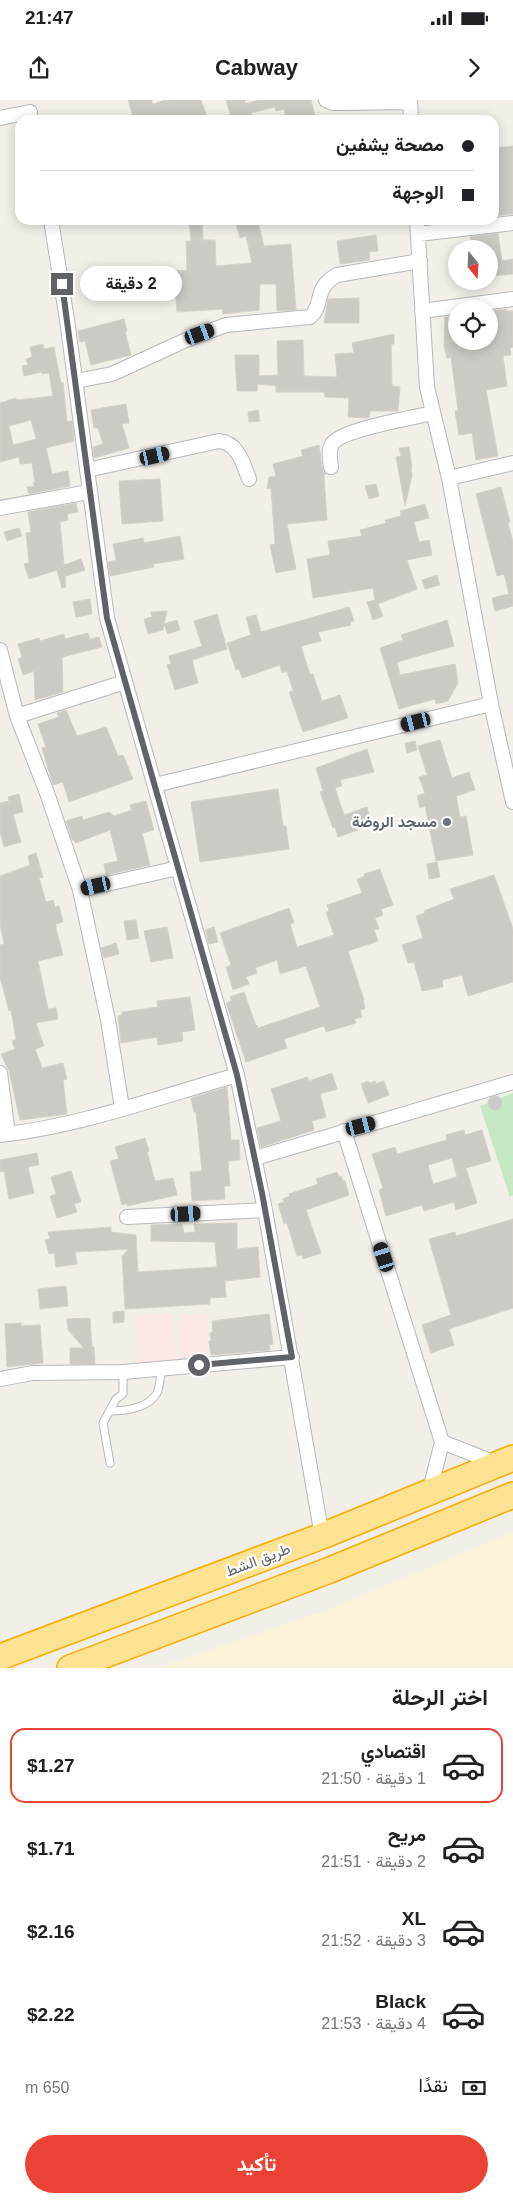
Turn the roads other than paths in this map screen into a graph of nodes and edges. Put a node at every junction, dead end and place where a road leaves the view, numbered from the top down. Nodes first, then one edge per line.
1 (326, 100) edge
2 (410, 101) edge
3 (30, 111) edge
4 (411, 115) edge
5 (0, 118) edge
6 (513, 223) edge
7 (499, 224) edge
8 (52, 225) edge
9 (466, 225) edge
10 (418, 227) edge
11 (420, 261) junction
12 (513, 299) edge
13 (422, 311) junction
14 (76, 381) junction
15 (432, 413) junction
16 (513, 463) edge
17 (331, 467) dead end
18 (87, 470) junction
19 (449, 478) junction
20 (249, 479) dead end
21 (89, 492) junction
22 (0, 508) edge
23 (0, 650) edge
24 (125, 682) junction
25 (491, 704) junction
26 (17, 716) junction
27 (155, 785) junction
28 (513, 802) edge
29 (178, 868) junction
30 (80, 890) junction
31 (0, 1072) edge
32 (237, 1075) junction
33 (513, 1082) edge
34 (122, 1108) junction
35 (344, 1131) junction
36 (4, 1135) edge
37 (255, 1158) junction
38 (265, 1210) junction
39 (127, 1218) dead end
40 (292, 1357) junction
41 (162, 1369) junction
42 (122, 1372) junction
43 (0, 1379) edge
44 (110, 1411) junction
45 (442, 1442) junction
46 (506, 1461) edge
47 (110, 1464) dead end
48 (429, 1494) junction
49 (513, 1495) edge
50 (322, 1536) junction
51 (0, 1657) edge
52 (70, 1668) edge

1 - 2 street
2 - 4 street
3 - 5 street
6 - 7 street
8 - 14 street
9 - 10 street
10 - 11 street
11 - 13 street
11 - 14 street
12 - 13 street
13 - 15 street
14 - 18 street
15 - 17 street
15 - 19 street
16 - 19 street
18 - 20 street
18 - 21 street
19 - 25 street
21 - 22 street
21 - 24 street
23 - 26 street
24 - 26 street
24 - 27 street
25 - 27 street
25 - 28 street
26 - 30 street
27 - 29 street
29 - 30 street
29 - 32 street
30 - 34 street
31 - 36 street
32 - 34 street
32 - 37 street
33 - 35 street
34 - 36 street
35 - 37 street
35 - 45 street
37 - 38 street
38 - 39 street
38 - 40 street
40 - 41 street
40 - 50 street
41 - 42 street
41 - 44 lane
42 - 43 street
42 - 44 lane
44 - 47 lane
45 - 46 street
45 - 48 street
46 - 48 highway, طريق الشط
48 - 50 highway, طريق الشط
49 - 52 highway
50 - 51 highway, طريق الشط

